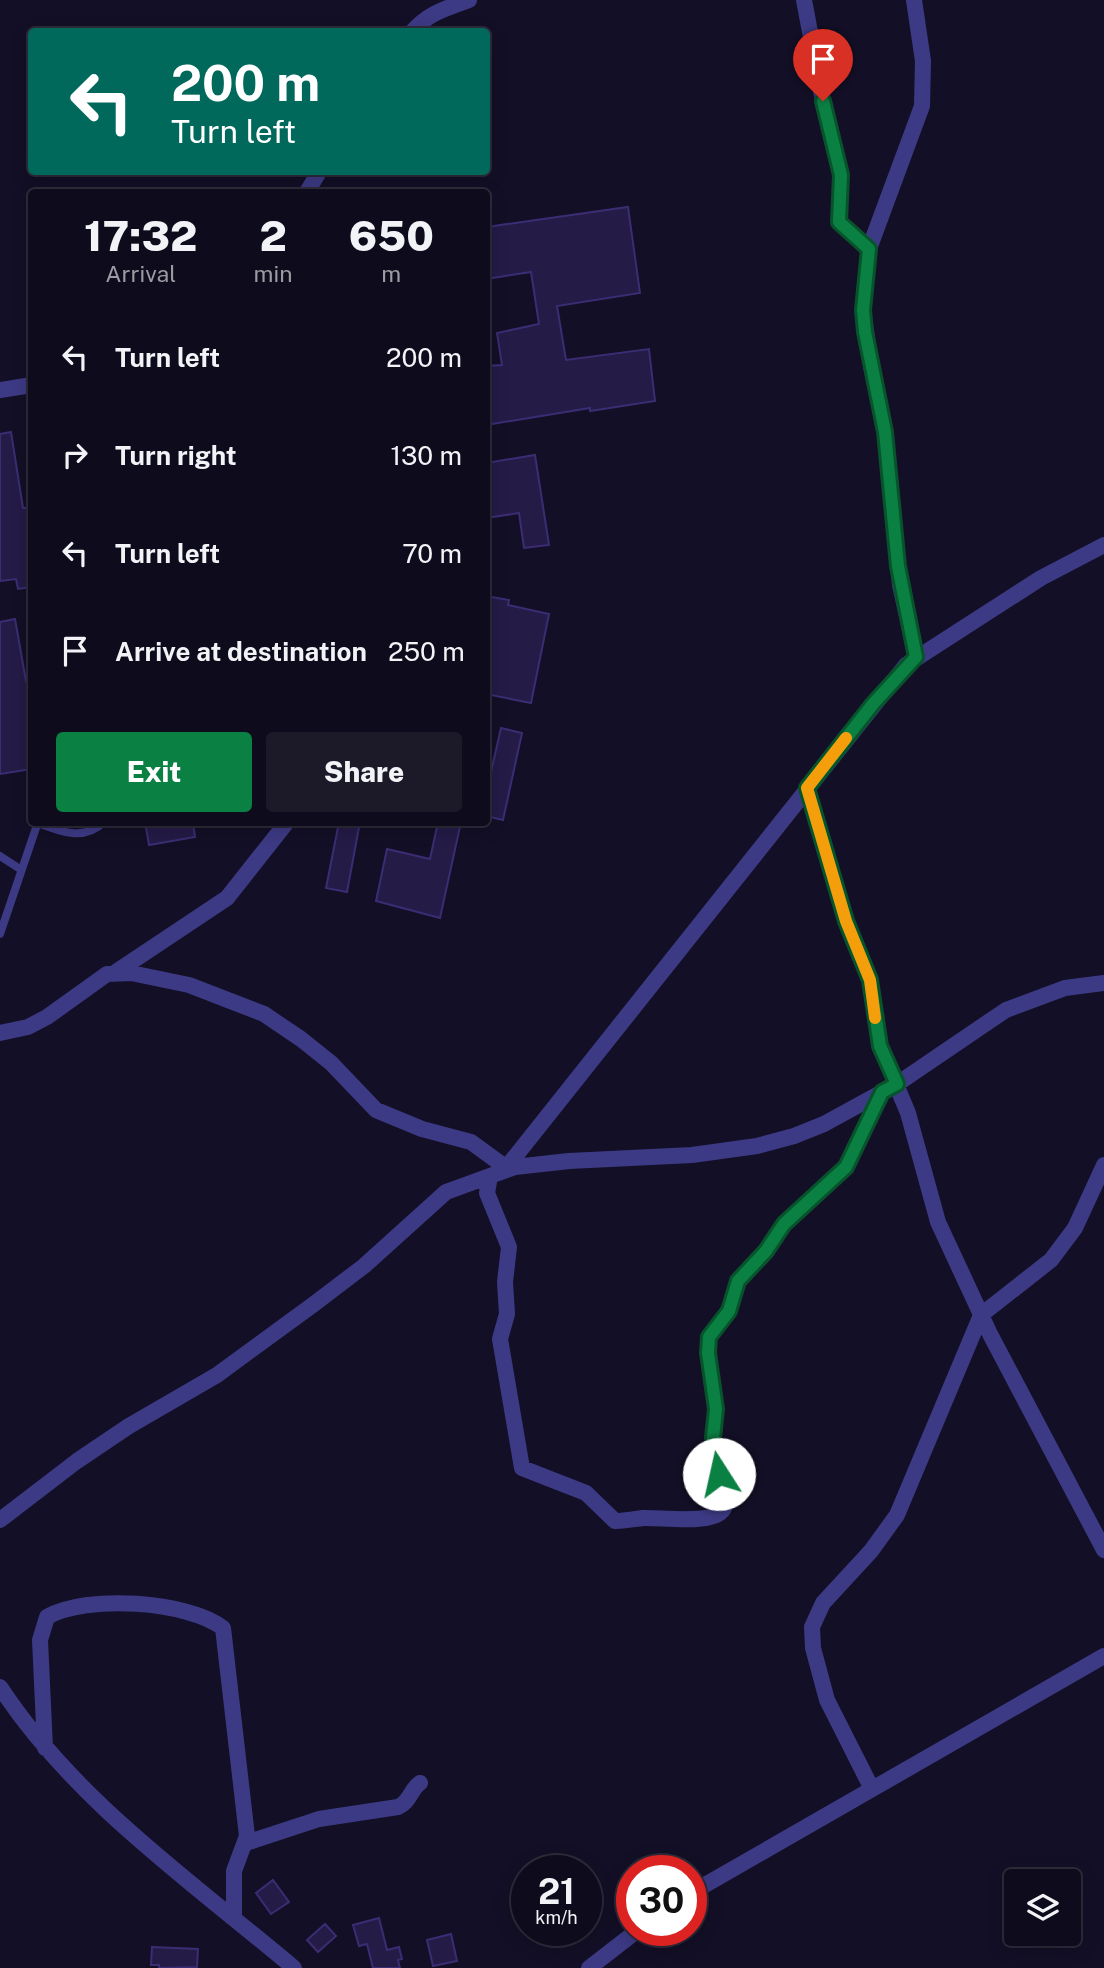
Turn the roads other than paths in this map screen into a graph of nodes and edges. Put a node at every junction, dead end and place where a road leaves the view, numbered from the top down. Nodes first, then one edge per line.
1 (469, 0) edge
2 (804, 0) edge
3 (914, 0) edge
4 (415, 28) edge
5 (869, 249) junction
6 (28, 386) edge
7 (0, 390) edge
8 (1104, 545) edge
9 (916, 657) junction
10 (807, 788) junction
11 (37, 826) edge
12 (48, 826) edge
13 (99, 826) edge
14 (284, 826) edge
15 (0, 856) edge
16 (20, 869) junction
17 (0, 934) edge
18 (116, 972) junction
19 (1104, 983) edge
20 (0, 1033) edge
21 (889, 1088) junction
22 (1104, 1165) edge
23 (507, 1169) junction
24 (490, 1176) junction
25 (981, 1315) junction
26 (0, 1520) edge
27 (1104, 1550) edge
28 (1104, 1656) edge
29 (0, 1687) edge
30 (45, 1748) junction
31 (420, 1783) dead end
32 (872, 1789) junction
33 (246, 1843) junction
34 (707, 1884) edge
35 (234, 1917) junction
36 (617, 1946) edge
37 (294, 1968) edge
38 (589, 1968) edge

1 - 4 street
2 - 5 street
3 - 5 street
5 - 9 street
6 - 7 street
8 - 9 street
9 - 10 street
10 - 21 street
10 - 23 street
11 - 16 lane
12 - 13 lane
14 - 18 street
15 - 16 lane
16 - 17 lane
18 - 20 street
18 - 23 street
19 - 21 street
21 - 23 street
21 - 24 street
21 - 25 street
22 - 25 street
23 - 24 street
24 - 26 street
25 - 27 street
25 - 32 street
28 - 32 street
29 - 30 street
30 - 33 street
30 - 35 street
31 - 33 street
32 - 34 street
33 - 35 street
35 - 37 street
36 - 38 street

